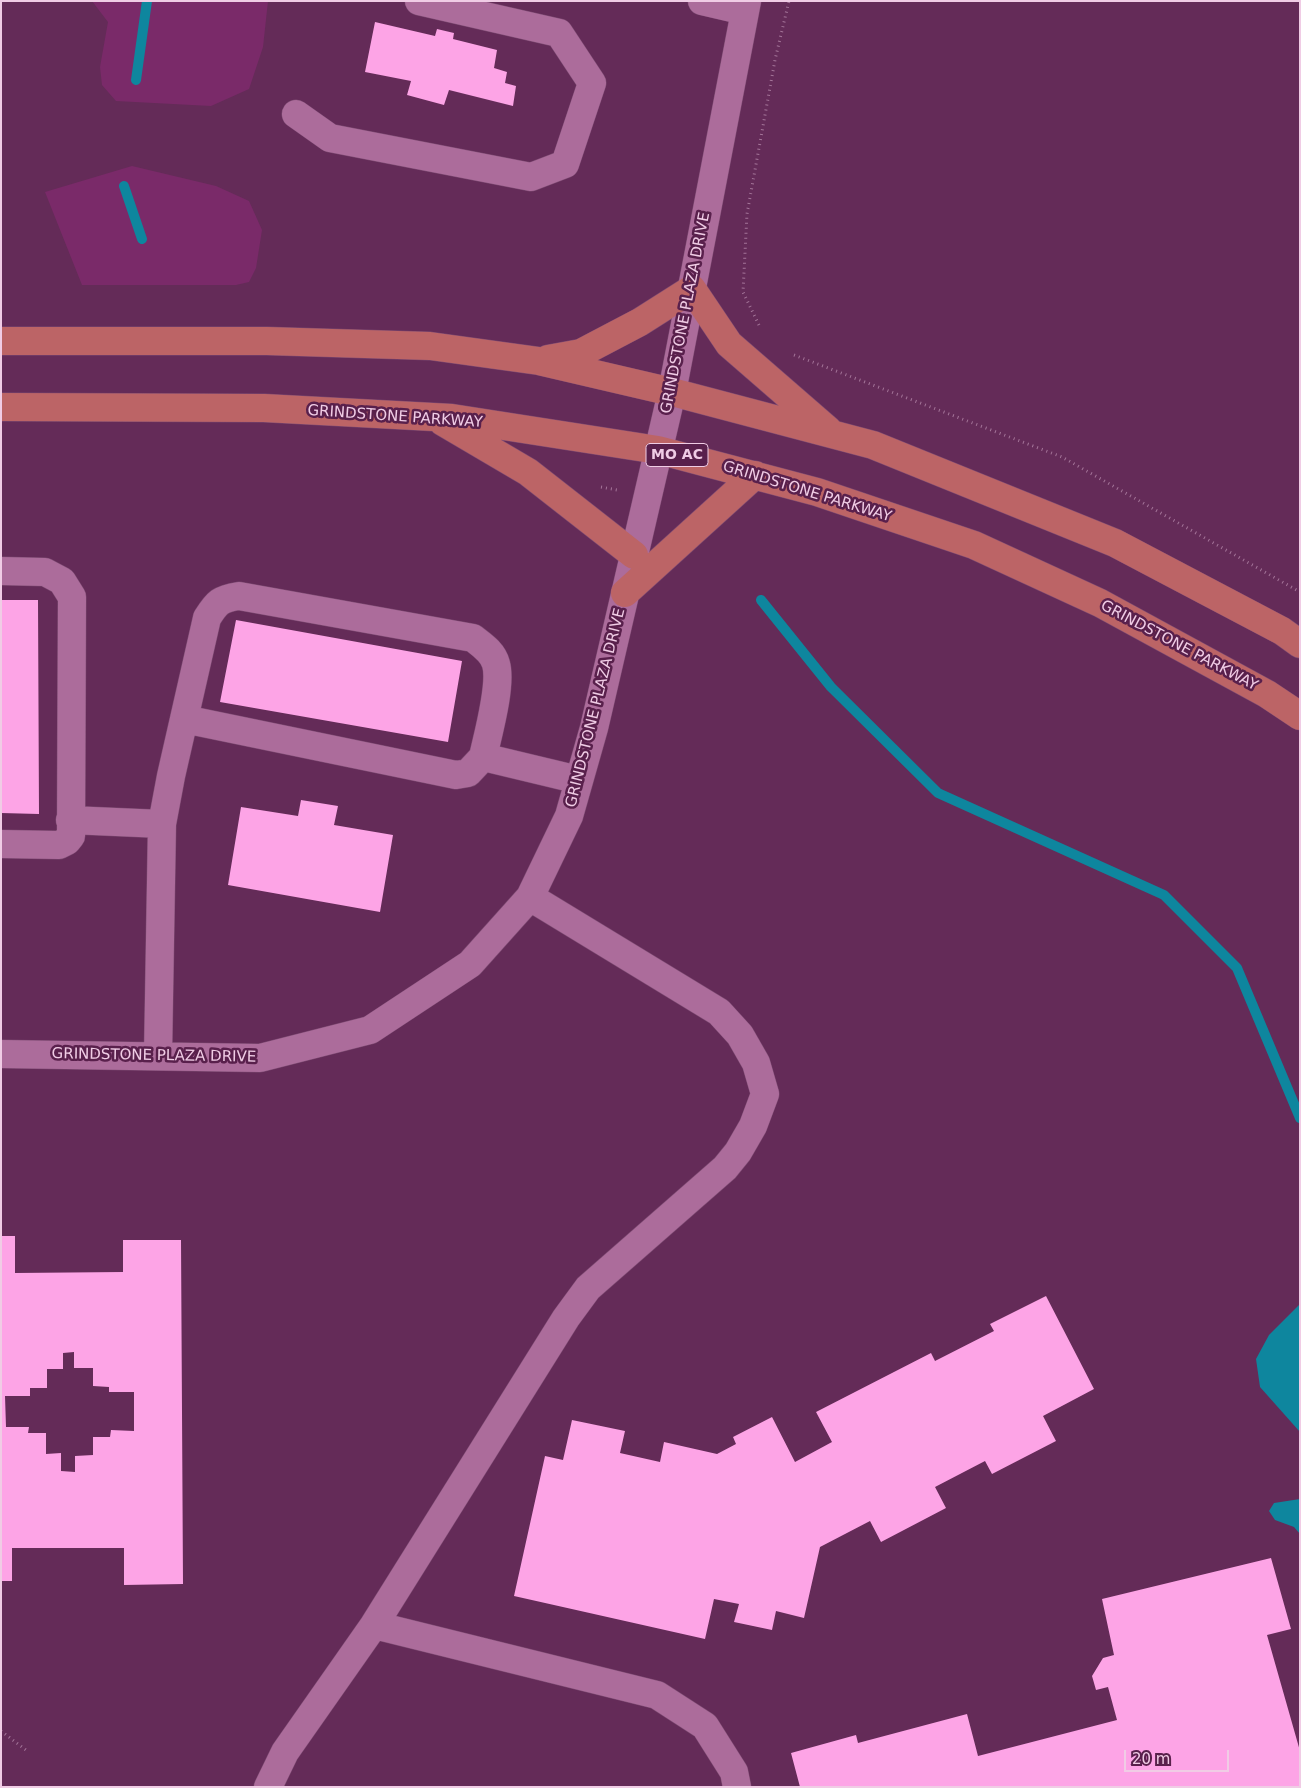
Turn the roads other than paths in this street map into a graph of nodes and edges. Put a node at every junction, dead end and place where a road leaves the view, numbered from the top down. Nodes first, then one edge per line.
1 (419, 1) edge
2 (702, 1) edge
3 (746, 6) edge
4 (296, 114) dead end
5 (692, 289) junction
6 (1, 341) edge
7 (539, 361) junction
8 (672, 392) junction
9 (1, 407) edge
10 (436, 417) junction
11 (833, 434) junction
12 (658, 450) junction
13 (755, 475) junction
14 (634, 555) junction
15 (1, 571) edge
16 (625, 593) junction
17 (1300, 644) edge
18 (1300, 716) edge
19 (184, 720) junction
20 (483, 757) junction
21 (579, 780) junction
22 (70, 820) junction
23 (162, 824) junction
24 (1, 844) edge
25 (530, 897) junction
26 (1, 1054) edge
27 (158, 1056) junction
28 (374, 1625) junction
29 (268, 1787) edge
30 (737, 1787) edge

1 - 4 street
2 - 3 street
3 - 5 street, GRINDSTONE PLAZA DRIVE
5 - 7 main road
5 - 8 street, GRINDSTONE PLAZA DRIVE
5 - 11 main road
6 - 7 main road
7 - 8 main road
8 - 11 main road
8 - 12 street, GRINDSTONE PLAZA DRIVE
9 - 10 main road, GRINDSTONE PARKWAY / MO AC
10 - 12 main road, GRINDSTONE PARKWAY / MO AC
10 - 14 main road
11 - 17 main road
12 - 13 main road, GRINDSTONE PARKWAY / MO AC
12 - 14 street, GRINDSTONE PLAZA DRIVE
13 - 16 main road
13 - 18 main road, GRINDSTONE PARKWAY / MO AC
14 - 16 street, GRINDSTONE PLAZA DRIVE
15 - 22 street
16 - 21 street, GRINDSTONE PLAZA DRIVE
19 - 20 street
19 - 20 street
19 - 23 street
20 - 21 street
21 - 25 street, GRINDSTONE PLAZA DRIVE
22 - 23 street
22 - 24 street
23 - 27 street
25 - 27 street, GRINDSTONE PLAZA DRIVE
25 - 28 street
26 - 27 street, GRINDSTONE PLAZA DRIVE
28 - 29 street
28 - 30 street

